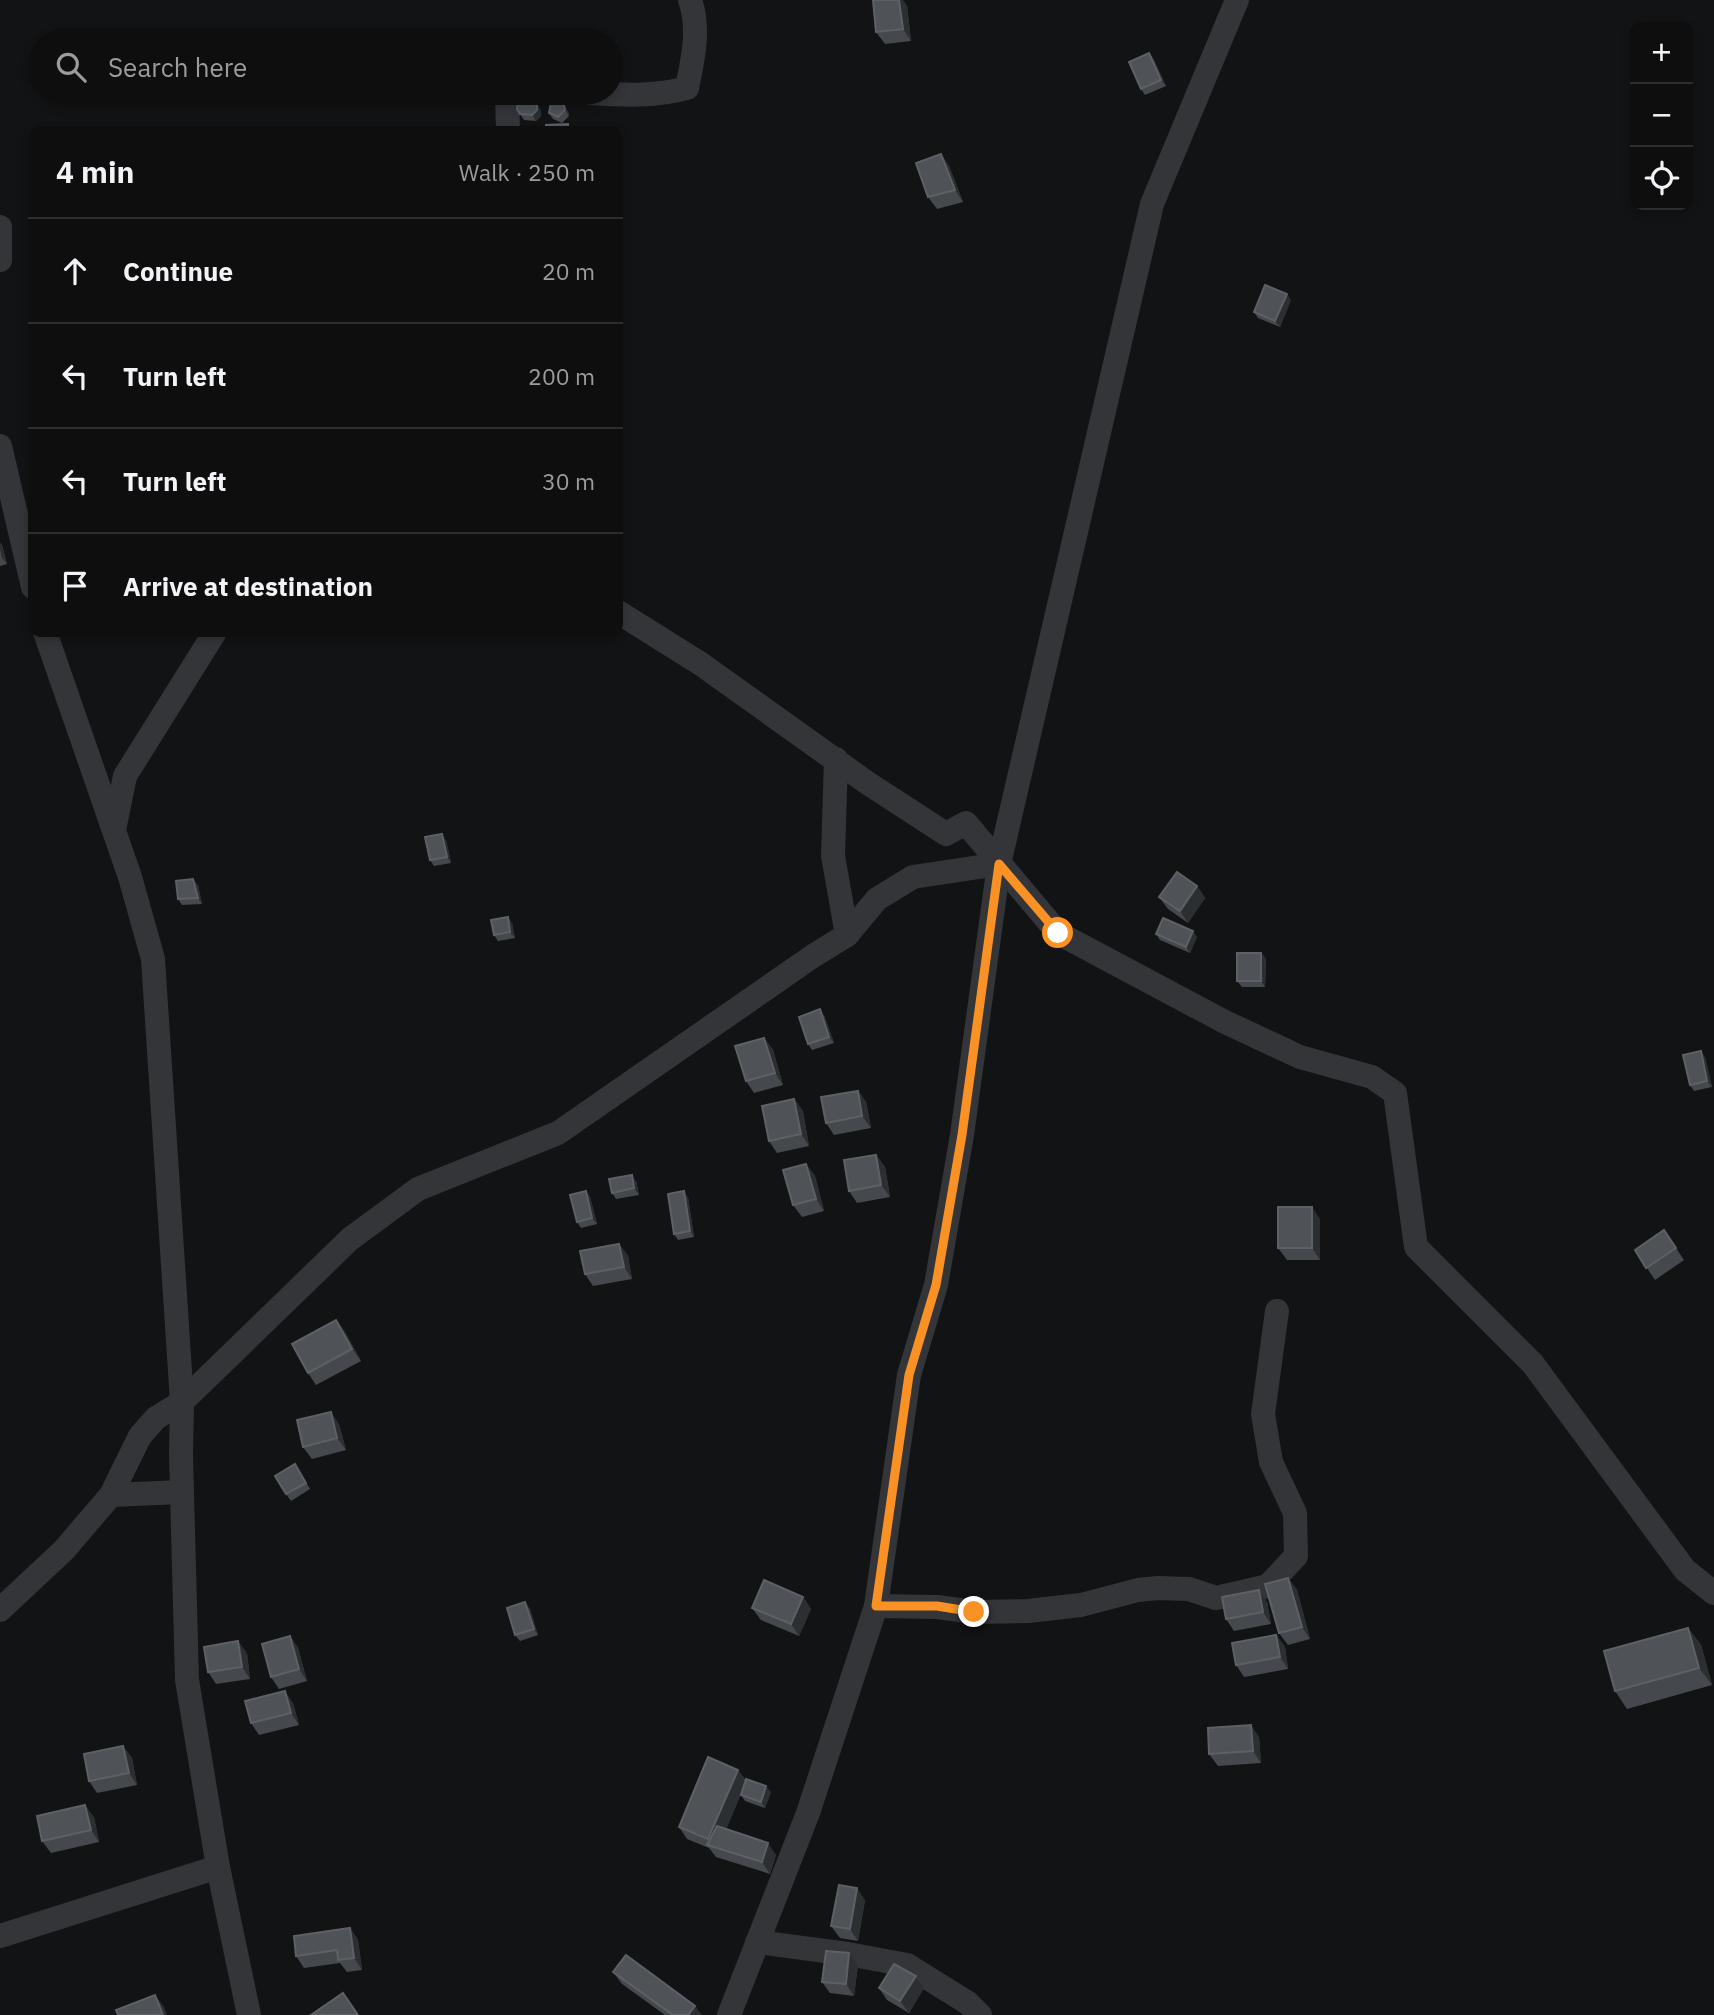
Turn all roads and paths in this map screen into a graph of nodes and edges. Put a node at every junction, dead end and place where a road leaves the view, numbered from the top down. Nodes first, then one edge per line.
1 (690, 0) edge
2 (1237, 0) edge
3 (623, 95) edge
4 (507, 105) edge
5 (508, 126) edge
6 (0, 227) edge
7 (0, 260) edge
8 (0, 446) edge
9 (28, 566) edge
10 (623, 615) edge
11 (47, 637) edge
12 (212, 637) edge
13 (836, 759) junction
14 (113, 830) junction
15 (999, 864) junction
16 (847, 935) junction
17 (1278, 1311) dead end
18 (182, 1402) junction
19 (182, 1492) junction
20 (111, 1495) junction
21 (1714, 1593) edge
22 (876, 1606) junction
23 (0, 1610) edge
24 (218, 1867) junction
25 (0, 1936) edge
26 (757, 1942) junction
27 (248, 2015) edge
28 (729, 2015) edge
29 (980, 2015) edge

1 - 3 street
2 - 15 street
4 - 5 street
6 - 7 street
8 - 9 street
10 - 13 street
11 - 14 street
12 - 14 street
13 - 15 street
13 - 16 street
14 - 18 street
15 - 16 street
15 - 21 street
15 - 22 street
16 - 18 street
17 - 22 street
18 - 19 street
18 - 20 street
19 - 20 street
19 - 24 street
20 - 23 street
22 - 26 street
24 - 25 street
24 - 27 street
26 - 28 street
26 - 29 street

